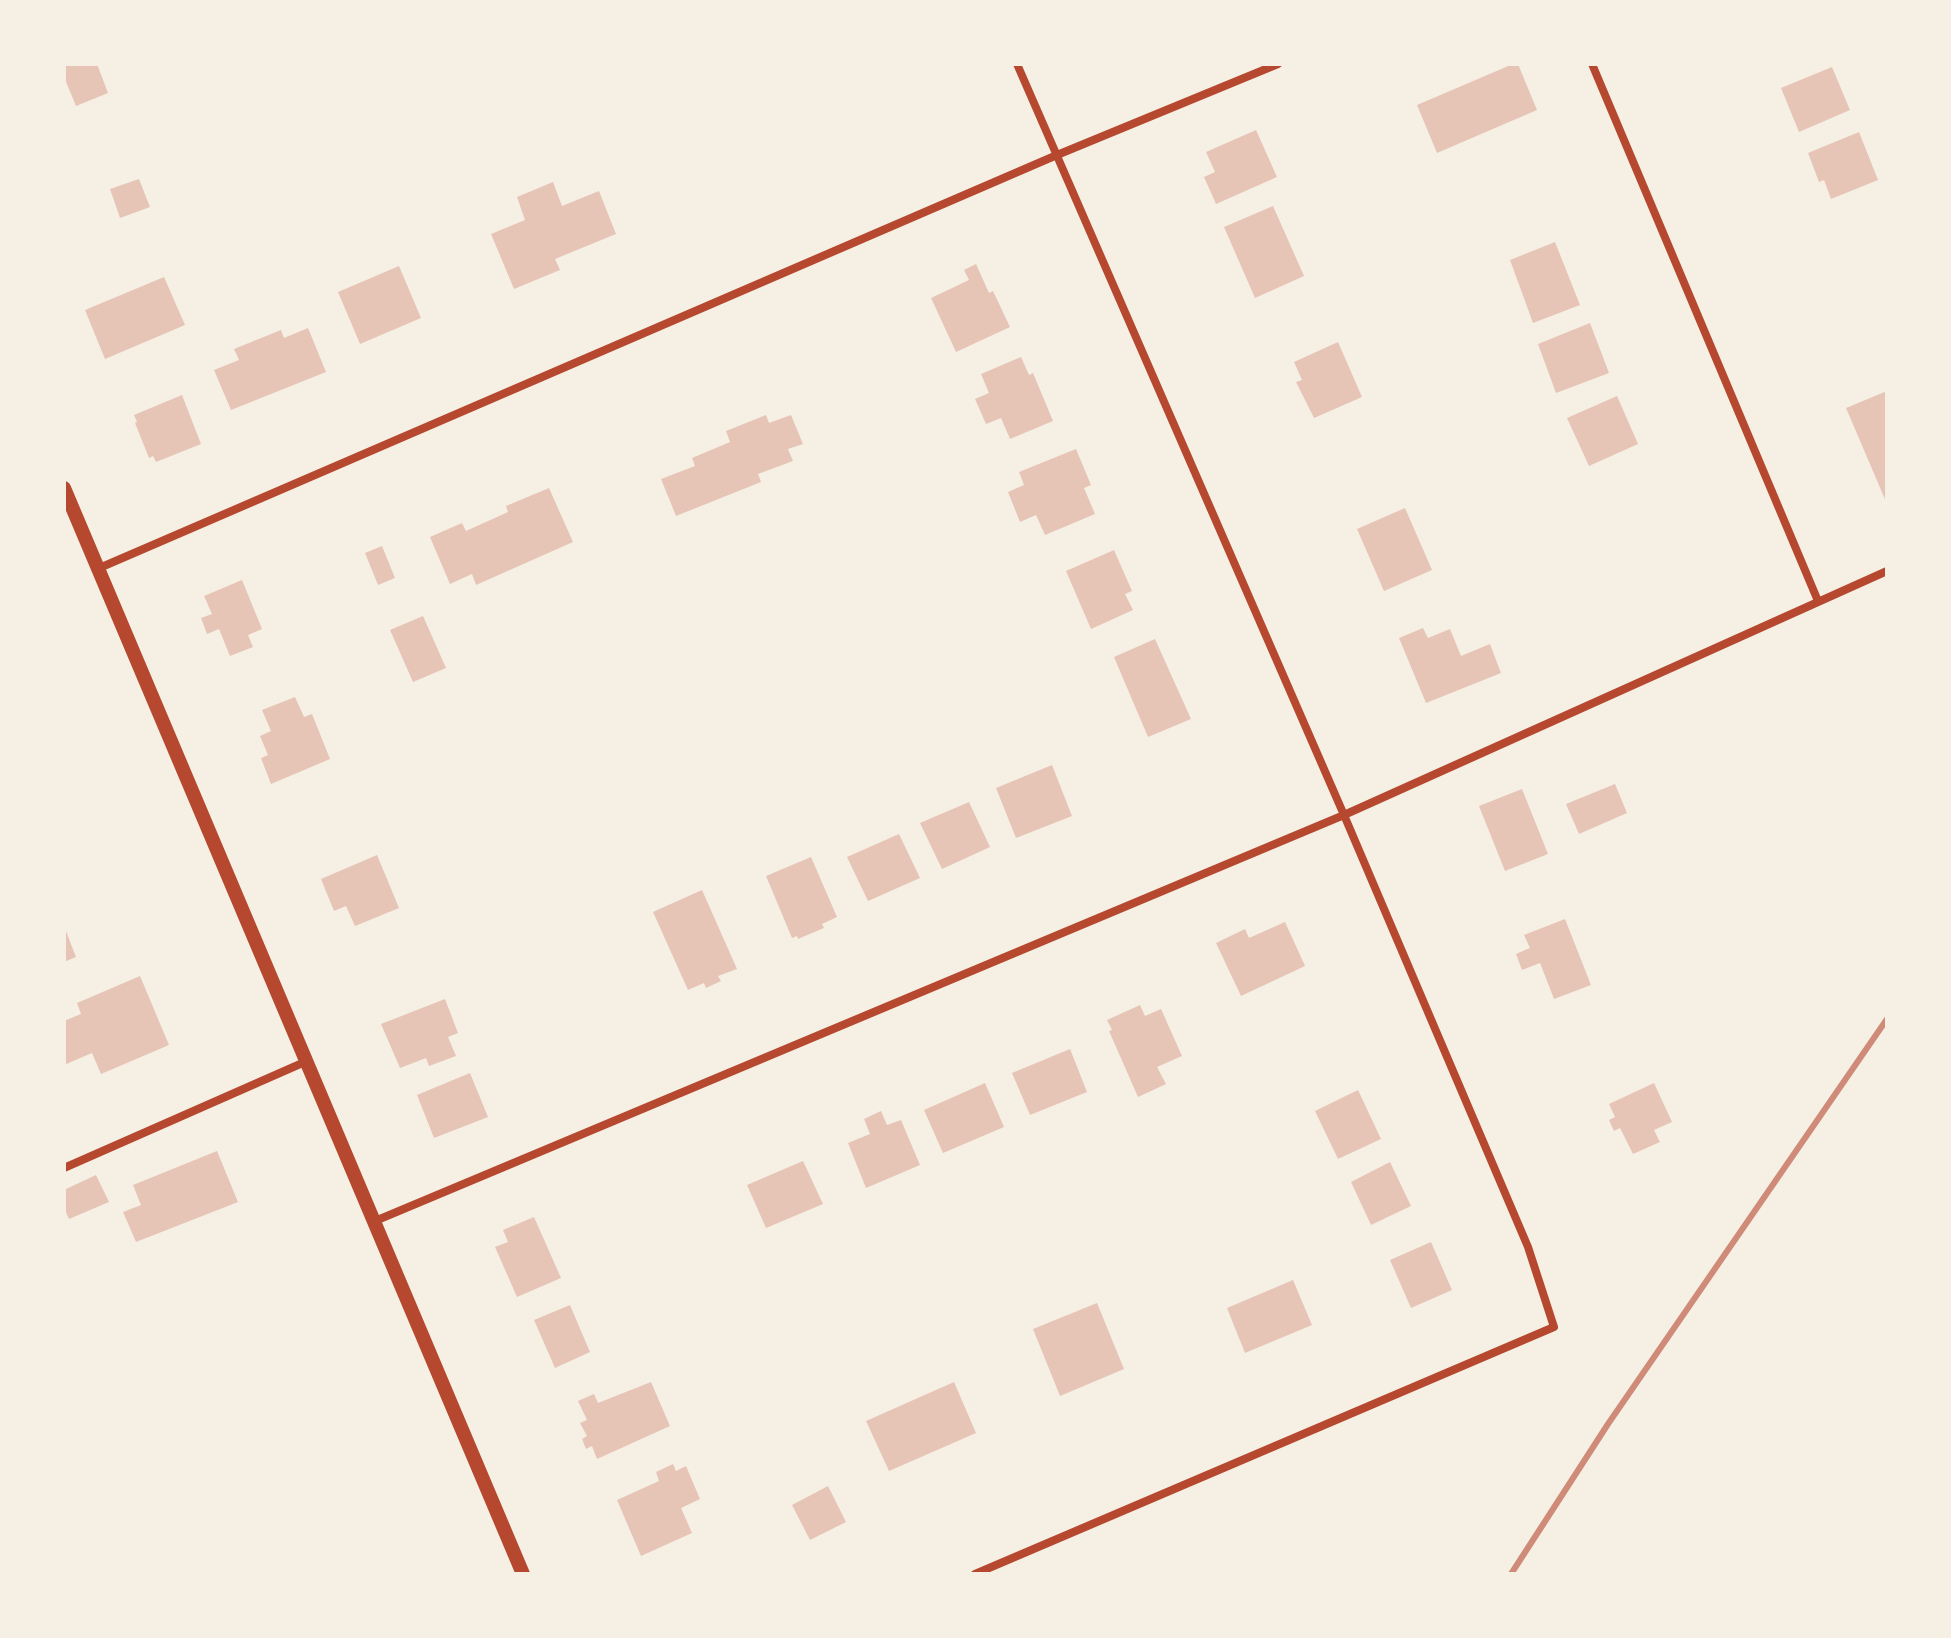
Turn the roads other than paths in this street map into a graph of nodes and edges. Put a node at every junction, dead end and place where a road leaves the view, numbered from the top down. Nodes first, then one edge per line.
1 (1017, 64) edge
2 (1278, 64) edge
3 (1592, 64) edge
4 (1057, 155) junction
5 (64, 488) edge
6 (97, 569) junction
7 (1887, 571) edge
8 (1818, 601) junction
9 (1344, 815) junction
10 (308, 1061) junction
11 (64, 1168) edge
12 (375, 1221) junction
13 (523, 1574) edge
14 (975, 1574) edge

1 - 4 street
2 - 4 street
3 - 8 street
4 - 6 street
4 - 9 street
5 - 6 street
6 - 10 street
7 - 8 street
8 - 9 street
9 - 12 street
9 - 14 street
10 - 11 street
10 - 12 street
12 - 13 street

